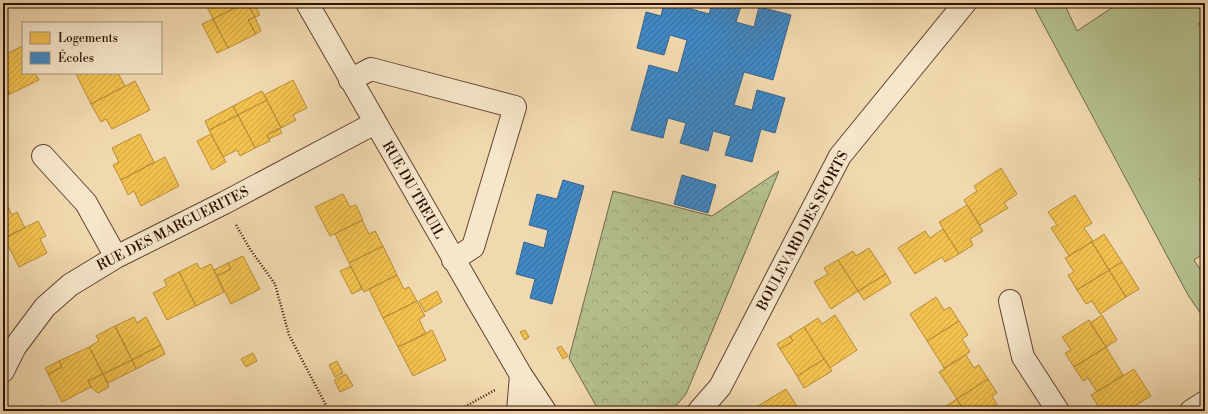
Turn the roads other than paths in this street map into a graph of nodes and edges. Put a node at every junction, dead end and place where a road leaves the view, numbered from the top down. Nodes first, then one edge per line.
1 (307, 3) edge
2 (965, 3) edge
3 (350, 80) junction
4 (375, 123) junction
5 (43, 156) dead end
6 (116, 257) junction
7 (454, 260) junction
8 (1010, 301) dead end
9 (3, 372) edge
10 (521, 375) junction
11 (1205, 402) edge
12 (518, 411) edge
13 (546, 411) edge
14 (700, 411) edge
15 (1058, 411) edge
16 (1191, 411) edge

1 - 3 street, RUE DU TREUIL
2 - 14 street, BOULEVARD DES SPORTS
3 - 4 street, RUE DU TREUIL
3 - 7 street
4 - 6 street, RUE DES MARGUERITES
4 - 7 street, RUE DU TREUIL
5 - 6 street
6 - 9 street, RUE DES MARGUERITES
7 - 10 street, RUE DU TREUIL
8 - 15 street
10 - 12 street
10 - 13 street, RUE DU TREUIL
11 - 16 street

